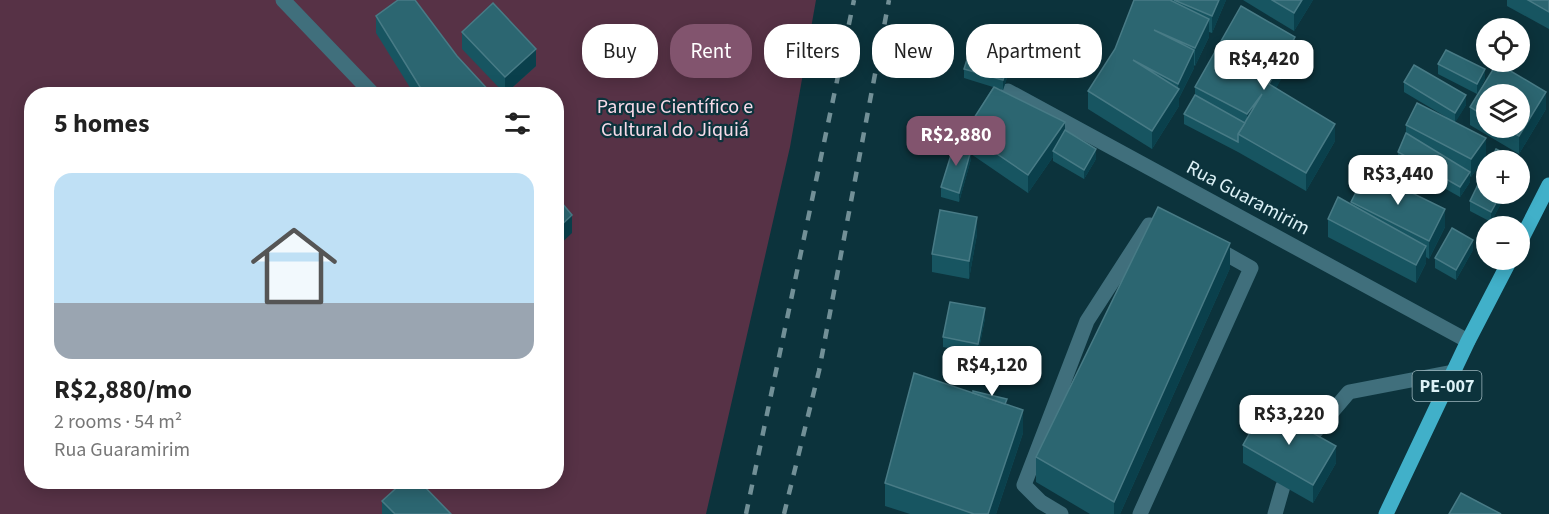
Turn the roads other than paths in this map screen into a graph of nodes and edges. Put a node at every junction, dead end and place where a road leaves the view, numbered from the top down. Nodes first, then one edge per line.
1 (283, 0) edge
2 (366, 87) edge
3 (1008, 91) edge
4 (1549, 185) edge
5 (1530, 222) edge
6 (1183, 230) edge
7 (1203, 241) edge
8 (1505, 270) edge
9 (1468, 341) junction
10 (1453, 372) junction
11 (1304, 445) edge
12 (1283, 486) edge
13 (1061, 514) edge
14 (1140, 514) edge
15 (1275, 514) edge
16 (1386, 514) edge

1 - 2 street
3 - 9 street, Rua Guaramirim
4 - 5 main road
6 - 13 street
7 - 14 street
8 - 9 main road, PE-007
9 - 10 main road, PE-007
10 - 11 street
10 - 16 main road, PE-007
12 - 15 street

